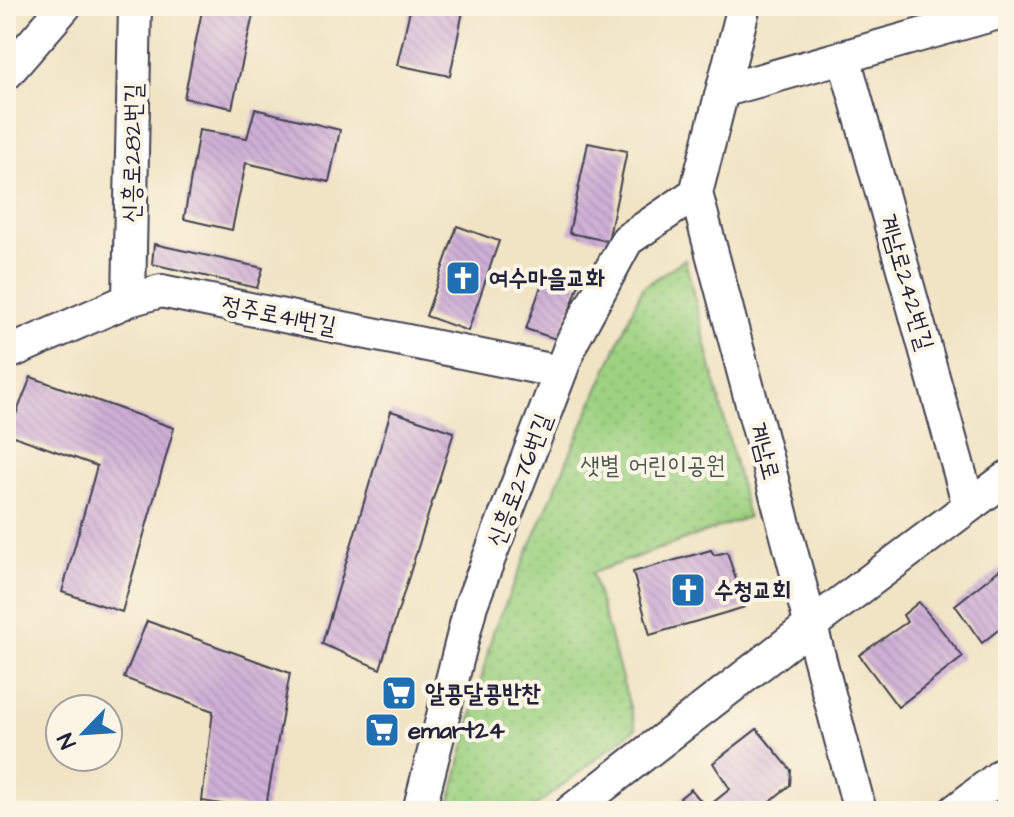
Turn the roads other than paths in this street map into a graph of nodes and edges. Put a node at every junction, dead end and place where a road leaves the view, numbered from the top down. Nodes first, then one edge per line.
1 (65, 6) edge
2 (135, 6) edge
3 (744, 6) edge
4 (1003, 18) edge
5 (844, 57) junction
6 (6, 74) edge
7 (722, 91) junction
8 (696, 193) junction
9 (129, 300) junction
10 (6, 354) edge
11 (560, 372) junction
12 (1008, 477) edge
13 (969, 506) junction
14 (811, 625) junction
15 (1008, 770) edge
16 (419, 811) edge
17 (571, 811) edge
18 (860, 811) edge
19 (955, 811) edge

1 - 6 street
2 - 9 street, 신흥로282번길
3 - 7 street, 계남로
4 - 5 street
5 - 7 street
5 - 13 street, 계남로242번길
7 - 8 street, 계남로
8 - 11 street, 신흥로276번길
8 - 14 street, 계남로
9 - 10 street, 정주로41번길
9 - 11 street, 정주로41번길
11 - 16 street, 신흥로276번길
12 - 13 street
13 - 14 street
14 - 17 street
14 - 18 street, 계남로
15 - 19 street

